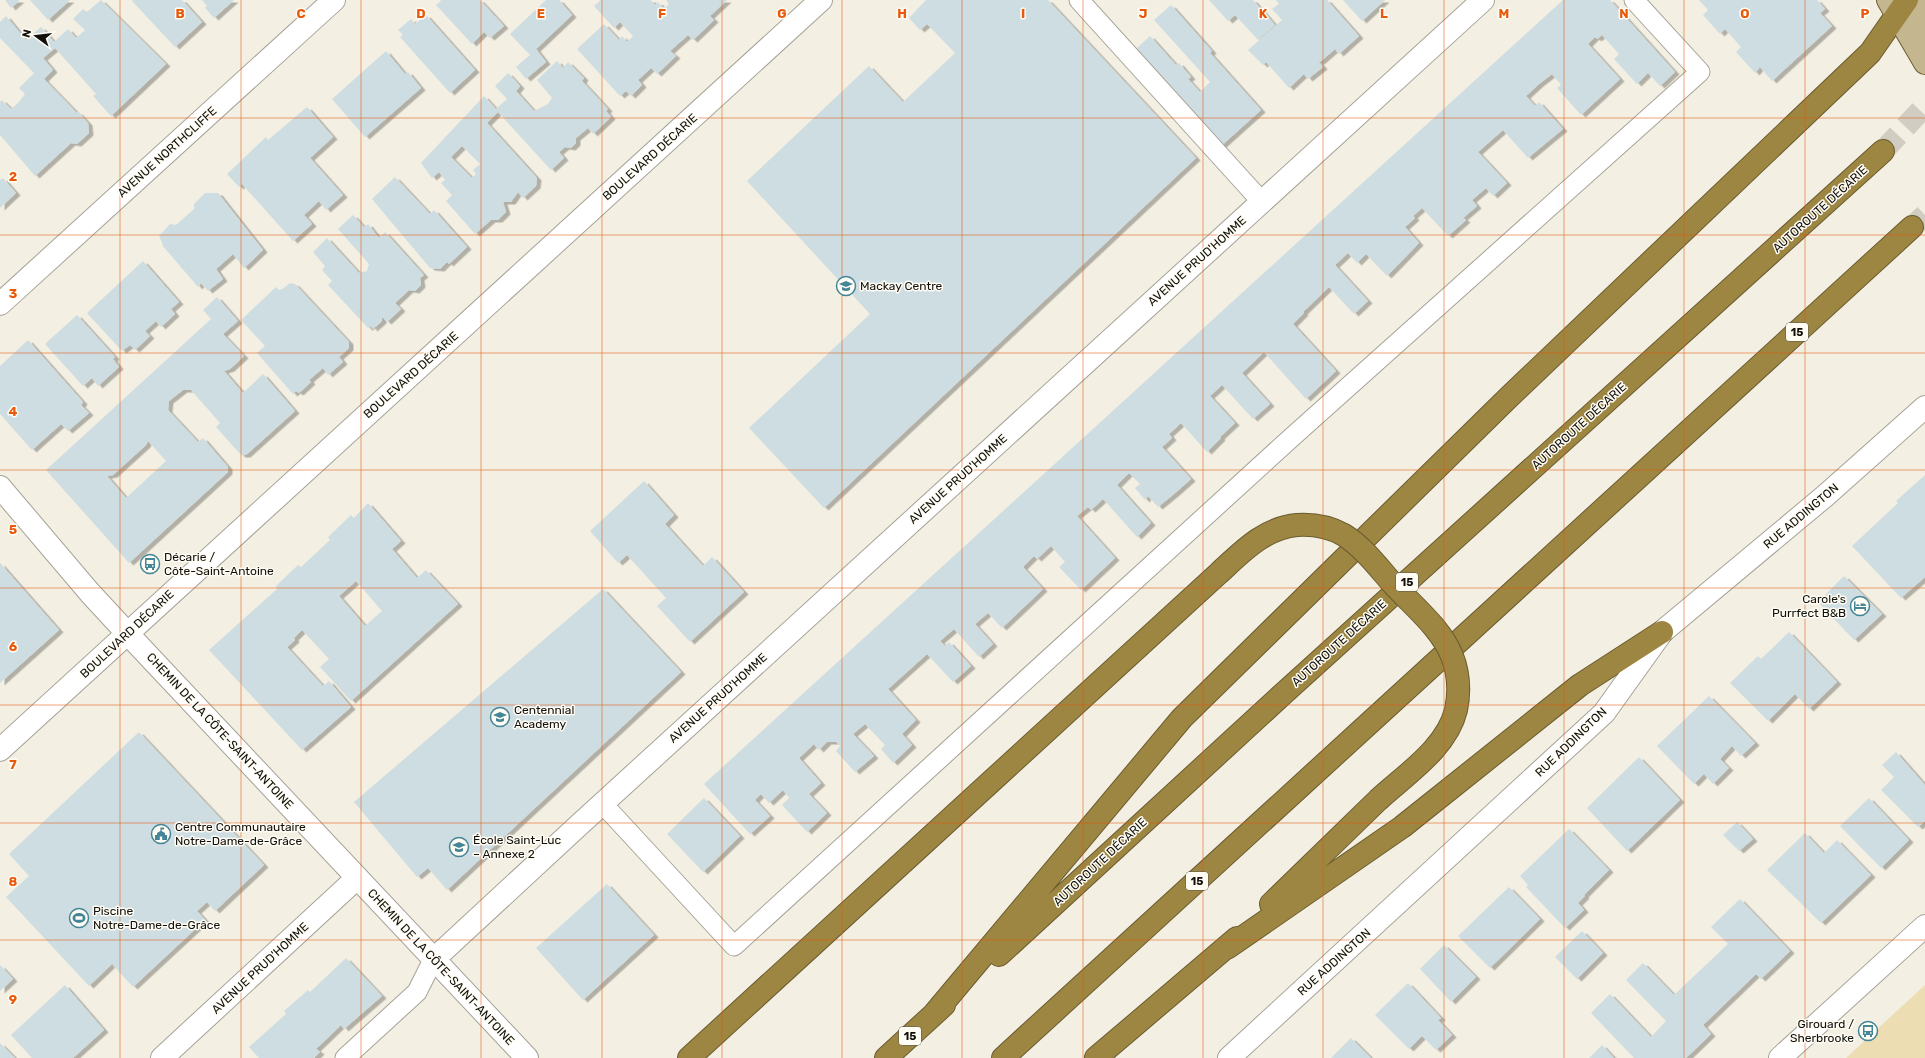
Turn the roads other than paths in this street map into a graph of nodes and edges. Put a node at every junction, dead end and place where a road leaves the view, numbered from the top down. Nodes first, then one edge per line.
1 (334, 0) edge
2 (821, 0) edge
3 (1079, 0) edge
4 (1484, 0) edge
5 (1634, 0) edge
6 (1917, 0) edge
7 (1897, 5) edge
8 (1915, 31) junction
9 (1925, 56) edge
10 (1925, 63) edge
11 (1883, 151) tunnel mouth
12 (1262, 202) junction
13 (1912, 227) tunnel mouth
14 (0, 304) edge
15 (1925, 407) edge
16 (0, 487) edge
17 (1662, 632) junction
18 (127, 633) junction
19 (0, 750) edge
20 (602, 803) junction
21 (358, 878) junction
22 (1925, 926) edge
23 (1227, 948) junction
24 (433, 960) junction
25 (934, 1014) junction
26 (162, 1058) edge
27 (345, 1058) edge
28 (527, 1058) edge
29 (689, 1058) edge
30 (886, 1058) edge
31 (1003, 1058) edge
32 (1096, 1058) edge
33 (1229, 1058) edge
34 (1780, 1058) edge

1 - 14 street, AVENUE NORTHCLIFFE
2 - 18 street, BOULEVARD DÉCARIE
3 - 12 lane
4 - 12 street, AVENUE PRUD'HOMME
5 - 20 lane
6 - 8 main road
7 - 8 main road
7 - 25 highway
8 - 9 main road
8 - 10 main road
11 - 25 highway, AUTOROUTE DÉCARIE / 15
12 - 20 street, AVENUE PRUD'HOMME
13 - 31 highway, 15
15 - 17 street, RUE ADDINGTON
16 - 18 street, CHEMIN DE LA CÔTE-SAINT-ANTOINE
17 - 23 highway
17 - 33 street, RUE ADDINGTON
18 - 19 street, BOULEVARD DÉCARIE
18 - 21 street, CHEMIN DE LA CÔTE-SAINT-ANTOINE
20 - 24 street, AVENUE PRUD'HOMME
21 - 24 street, CHEMIN DE LA CÔTE-SAINT-ANTOINE
21 - 26 street, AVENUE PRUD'HOMME
22 - 34 street
23 - 29 highway, bridge
23 - 32 highway
24 - 27 lane
24 - 28 street, CHEMIN DE LA CÔTE-SAINT-ANTOINE
25 - 30 highway, AUTOROUTE DÉCARIE / 15

